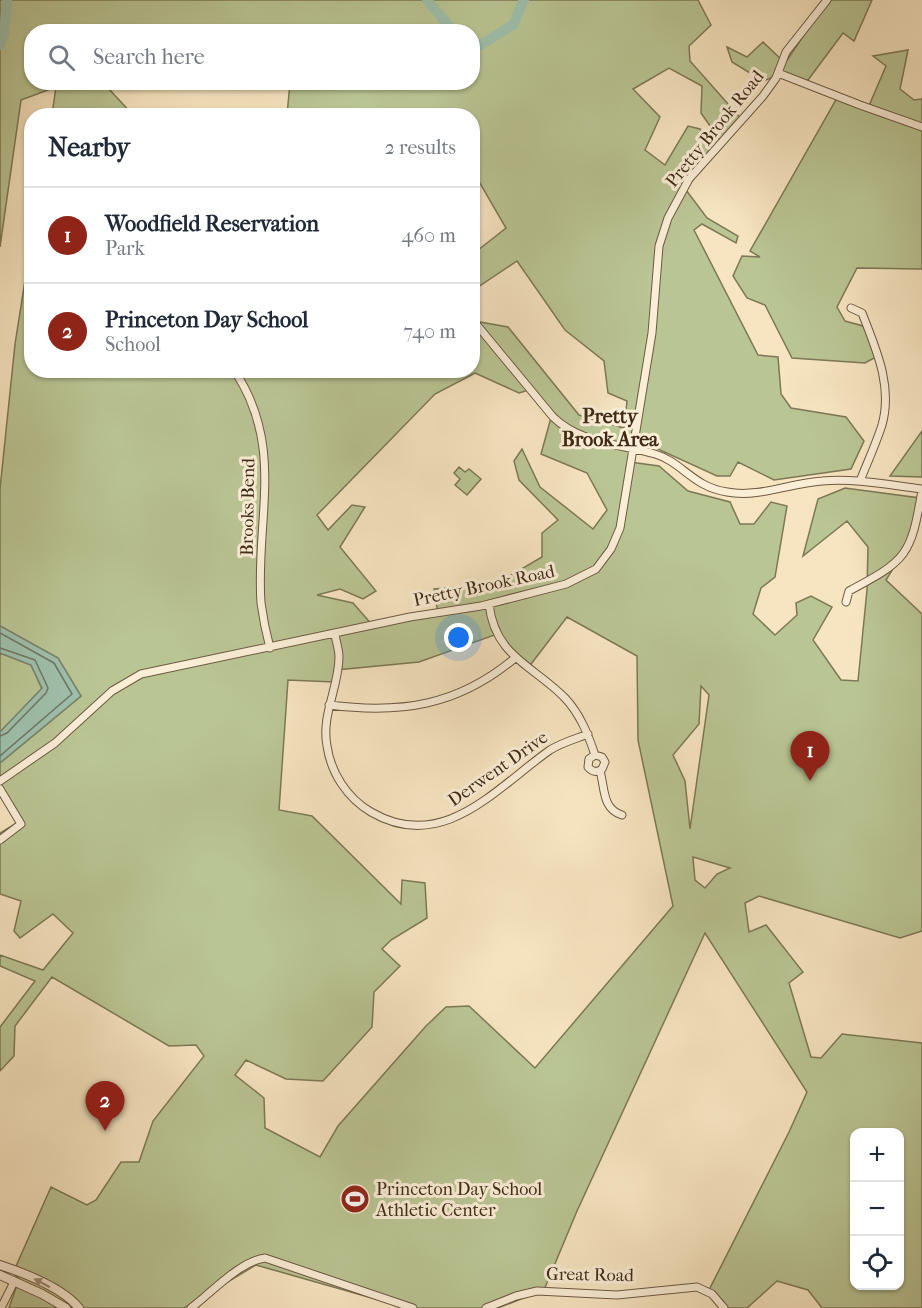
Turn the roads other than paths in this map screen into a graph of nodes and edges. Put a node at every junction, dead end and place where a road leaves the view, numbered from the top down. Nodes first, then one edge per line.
1 (827, 0) edge
2 (778, 73) junction
3 (922, 127) edge
4 (851, 308) dead end
5 (480, 329) edge
6 (238, 378) edge
7 (633, 448) junction
8 (860, 481) junction
9 (922, 490) edge
10 (846, 602) dead end
11 (489, 604) junction
12 (335, 634) junction
13 (270, 648) junction
14 (515, 658) junction
15 (329, 705) junction
16 (588, 734) junction
17 (595, 755) junction
18 (600, 771) junction
19 (0, 782) edge
20 (0, 789) edge
21 (622, 815) dead end
22 (0, 840) edge
23 (0, 1265) edge
24 (0, 1275) edge
25 (14, 1282) junction
26 (1, 1308) edge
27 (66, 1308) edge
28 (79, 1308) edge
29 (191, 1308) edge
30 (412, 1308) edge
31 (486, 1308) edge
32 (724, 1308) edge

1 - 2 street, Pretty Brook Road
2 - 3 street
2 - 7 street, Pretty Brook Road
4 - 8 street
5 - 7 street
6 - 13 street, Brooks Bend
7 - 8 street
7 - 11 street, Pretty Brook Road
8 - 9 street
9 - 10 street
11 - 12 street, Pretty Brook Road
11 - 14 street
12 - 13 street, Pretty Brook Road
12 - 15 street, Derwent Drive
13 - 19 street, Pretty Brook Road
14 - 15 street
14 - 16 street
15 - 16 street, Derwent Drive
16 - 17 street
17 - 18 street
17 - 18 street
18 - 21 street
20 - 22 street
28 -> 23 street
24 - 25 street
25 - 26 street
25 - 27 street
29 - 30 street
31 - 32 street, Great Road

